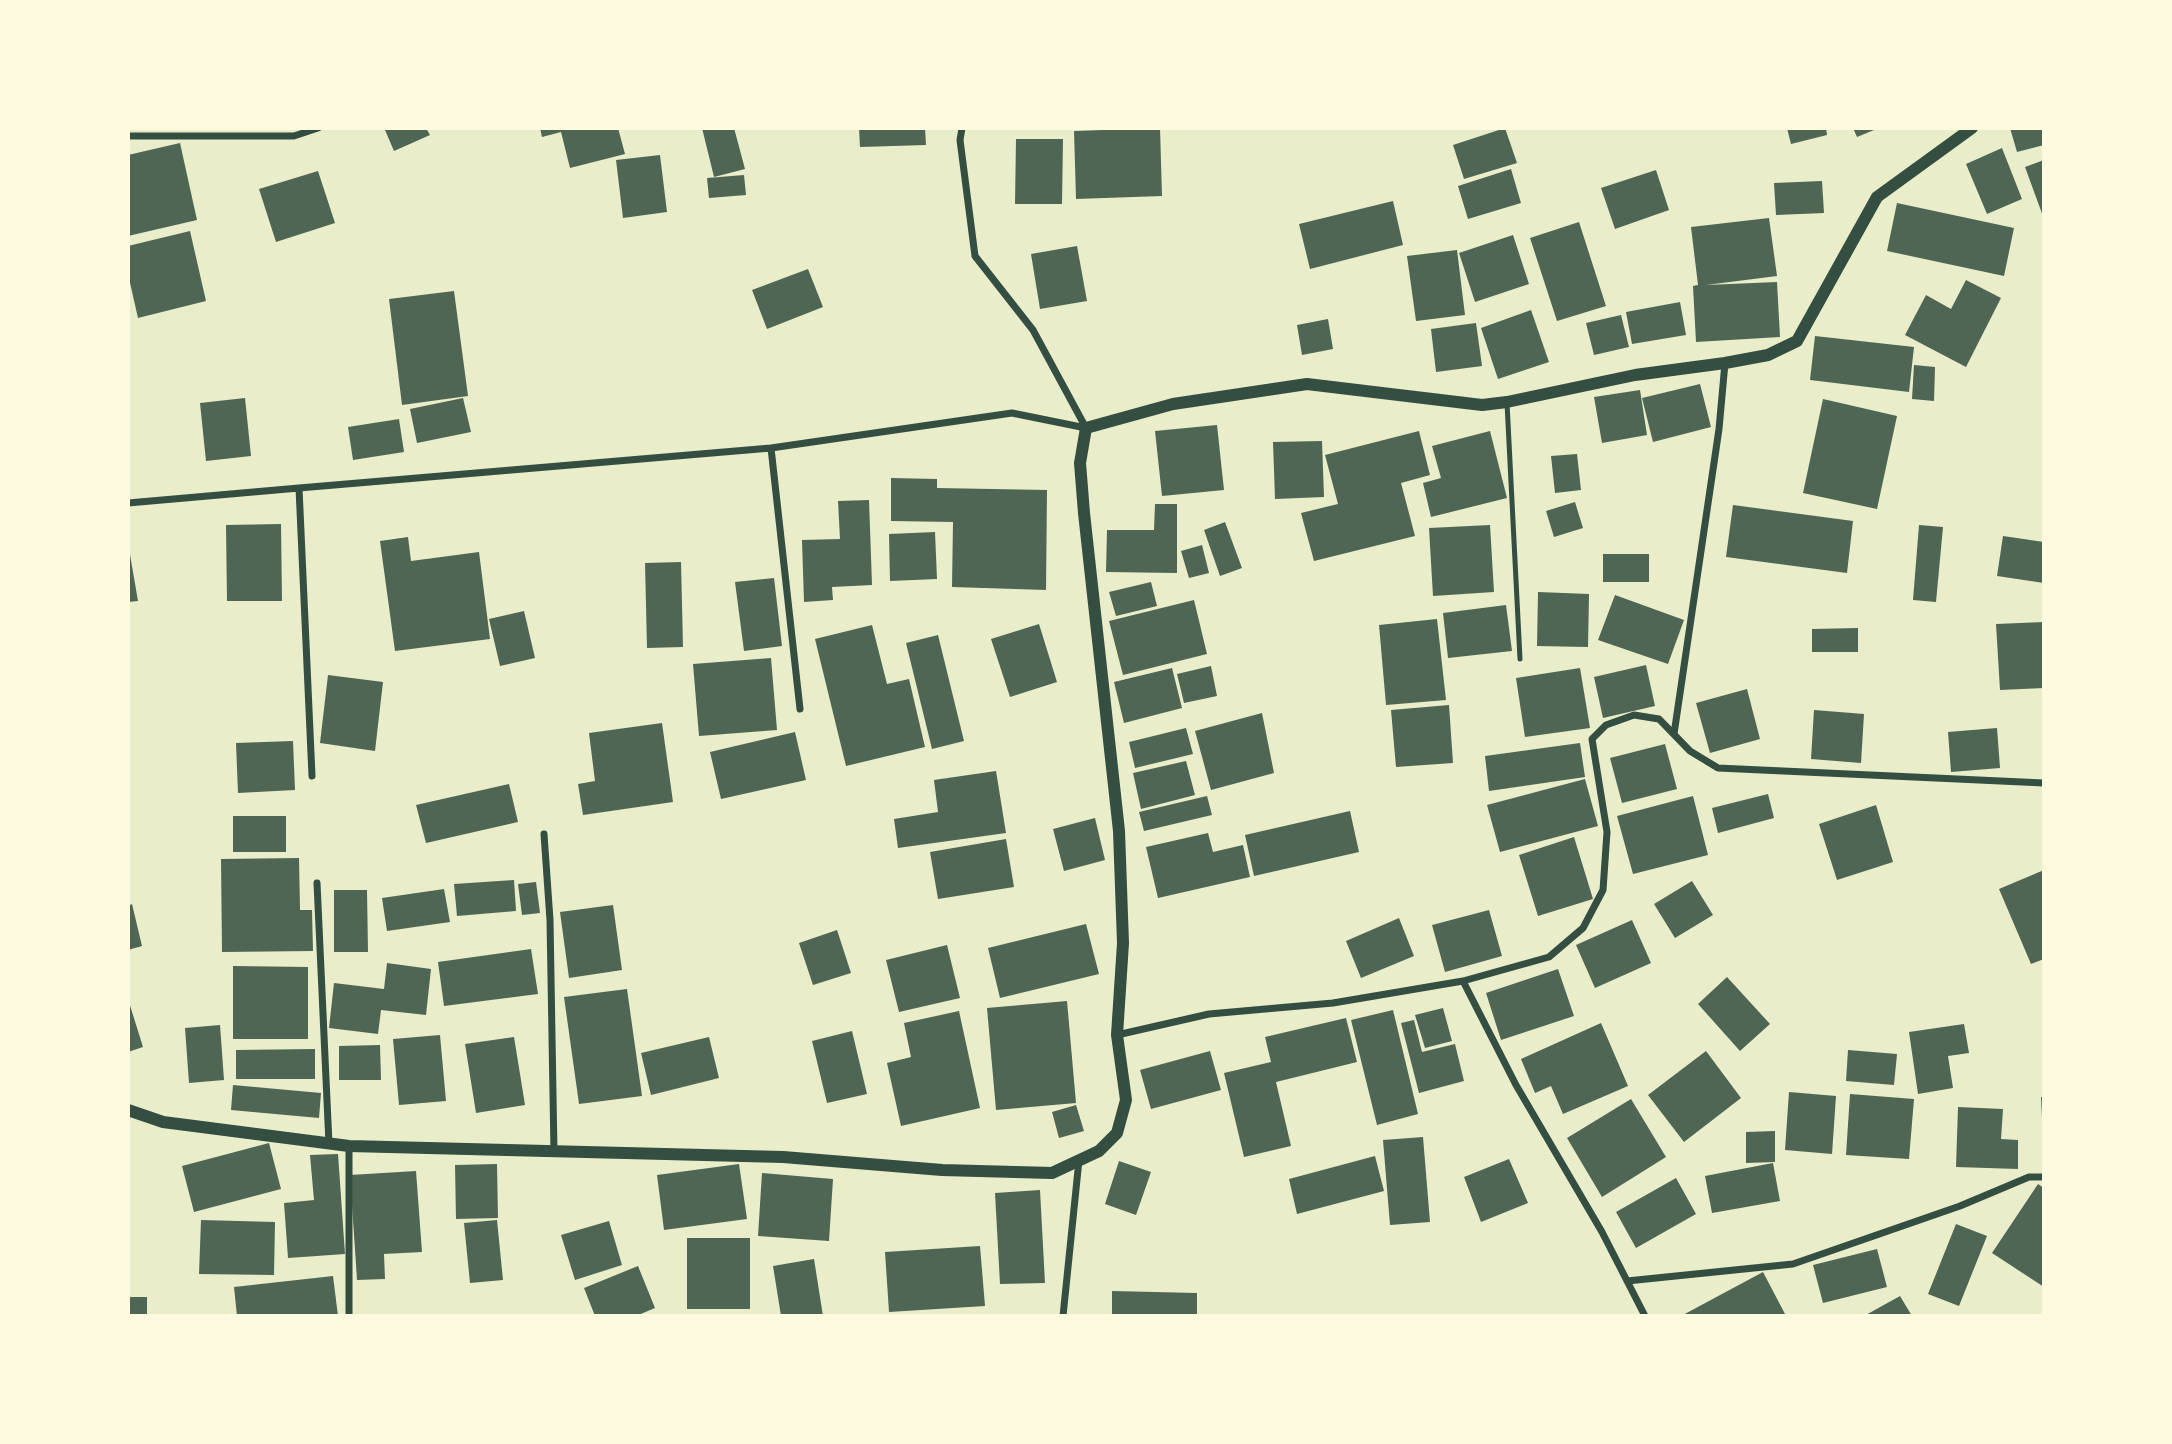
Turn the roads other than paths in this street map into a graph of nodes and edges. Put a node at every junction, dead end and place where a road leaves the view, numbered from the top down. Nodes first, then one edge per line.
1 (318, 128) edge
2 (962, 128) edge
3 (1972, 128) edge
4 (128, 136) edge
5 (1725, 363) junction
6 (1507, 402) junction
7 (1086, 428) junction
8 (771, 448) junction
9 (299, 488) junction
10 (128, 503) edge
11 (1520, 659) dead end
12 (800, 709) dead end
13 (1674, 734) junction
14 (312, 776) dead end
15 (2044, 783) edge
16 (544, 834) dead end
17 (317, 884) dead end
18 (1463, 981) junction
19 (1117, 1035) junction
20 (128, 1110) edge
21 (329, 1145) junction
22 (349, 1146) junction
23 (554, 1152) junction
24 (1079, 1160) junction
25 (2044, 1177) edge
26 (1627, 1281) junction
27 (349, 1316) edge
28 (1063, 1316) edge
29 (1645, 1316) edge

1 - 4 street
2 - 7 street
3 - 5 street
5 - 6 street
5 - 13 street
6 - 7 street
6 - 11 lane
7 - 8 street
7 - 19 street
8 - 9 street
8 - 12 street
9 - 10 street
9 - 14 street
13 - 15 street
13 - 18 street
16 - 23 street
17 - 21 street
18 - 19 street
18 - 26 street
19 - 24 street
20 - 21 street
21 - 22 street
22 - 23 street
22 - 27 street
23 - 24 street
24 - 28 street
25 - 26 street
26 - 29 street

